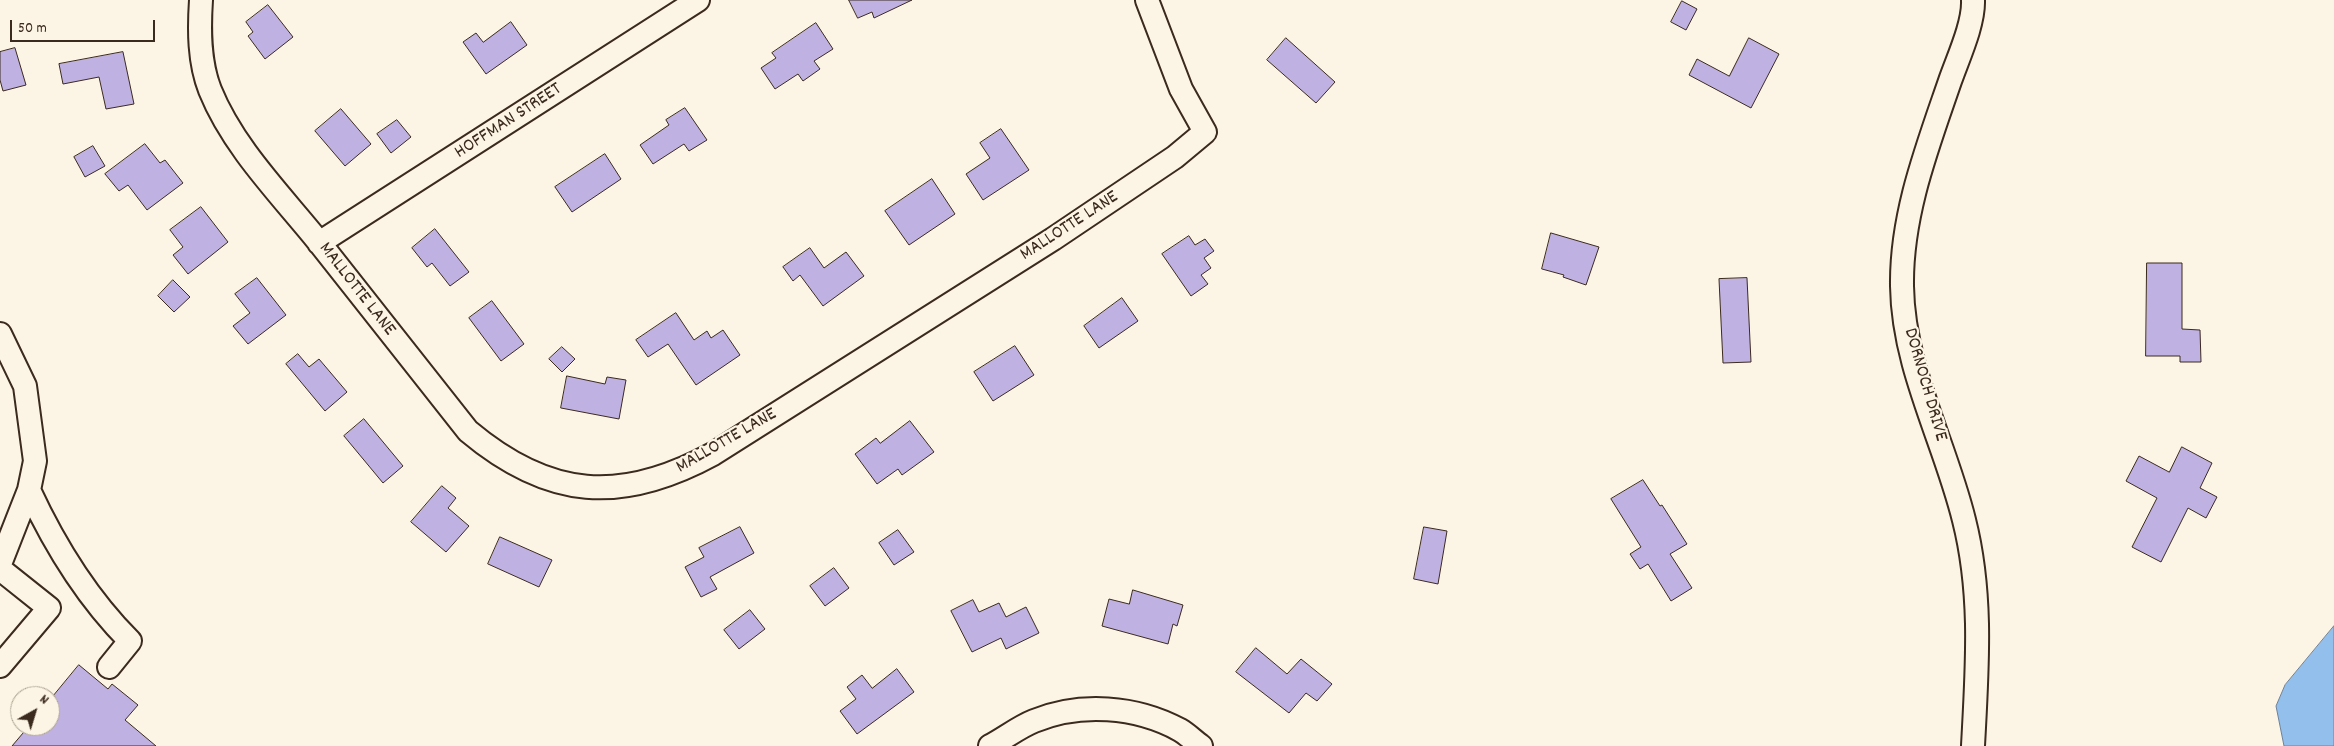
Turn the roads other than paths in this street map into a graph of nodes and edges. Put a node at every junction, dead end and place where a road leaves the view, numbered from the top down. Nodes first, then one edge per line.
1 (201, 0) edge
2 (698, 0) edge
3 (1148, 0) edge
4 (1973, 0) edge
5 (320, 243) junction
6 (0, 334) edge
7 (29, 490) junction
8 (0, 564) edge
9 (0, 569) edge
10 (0, 666) edge
11 (109, 667) dead end
12 (990, 746) edge
13 (1201, 746) edge
14 (1973, 746) edge

1 - 5 street, MALLOTTE LANE
2 - 5 street, HOFFMAN STREET
3 - 5 street, MALLOTTE LANE
4 - 14 street, DORNOCH DRIVE
6 - 7 street
7 - 8 street
7 - 11 street
9 - 10 street
12 - 13 street

